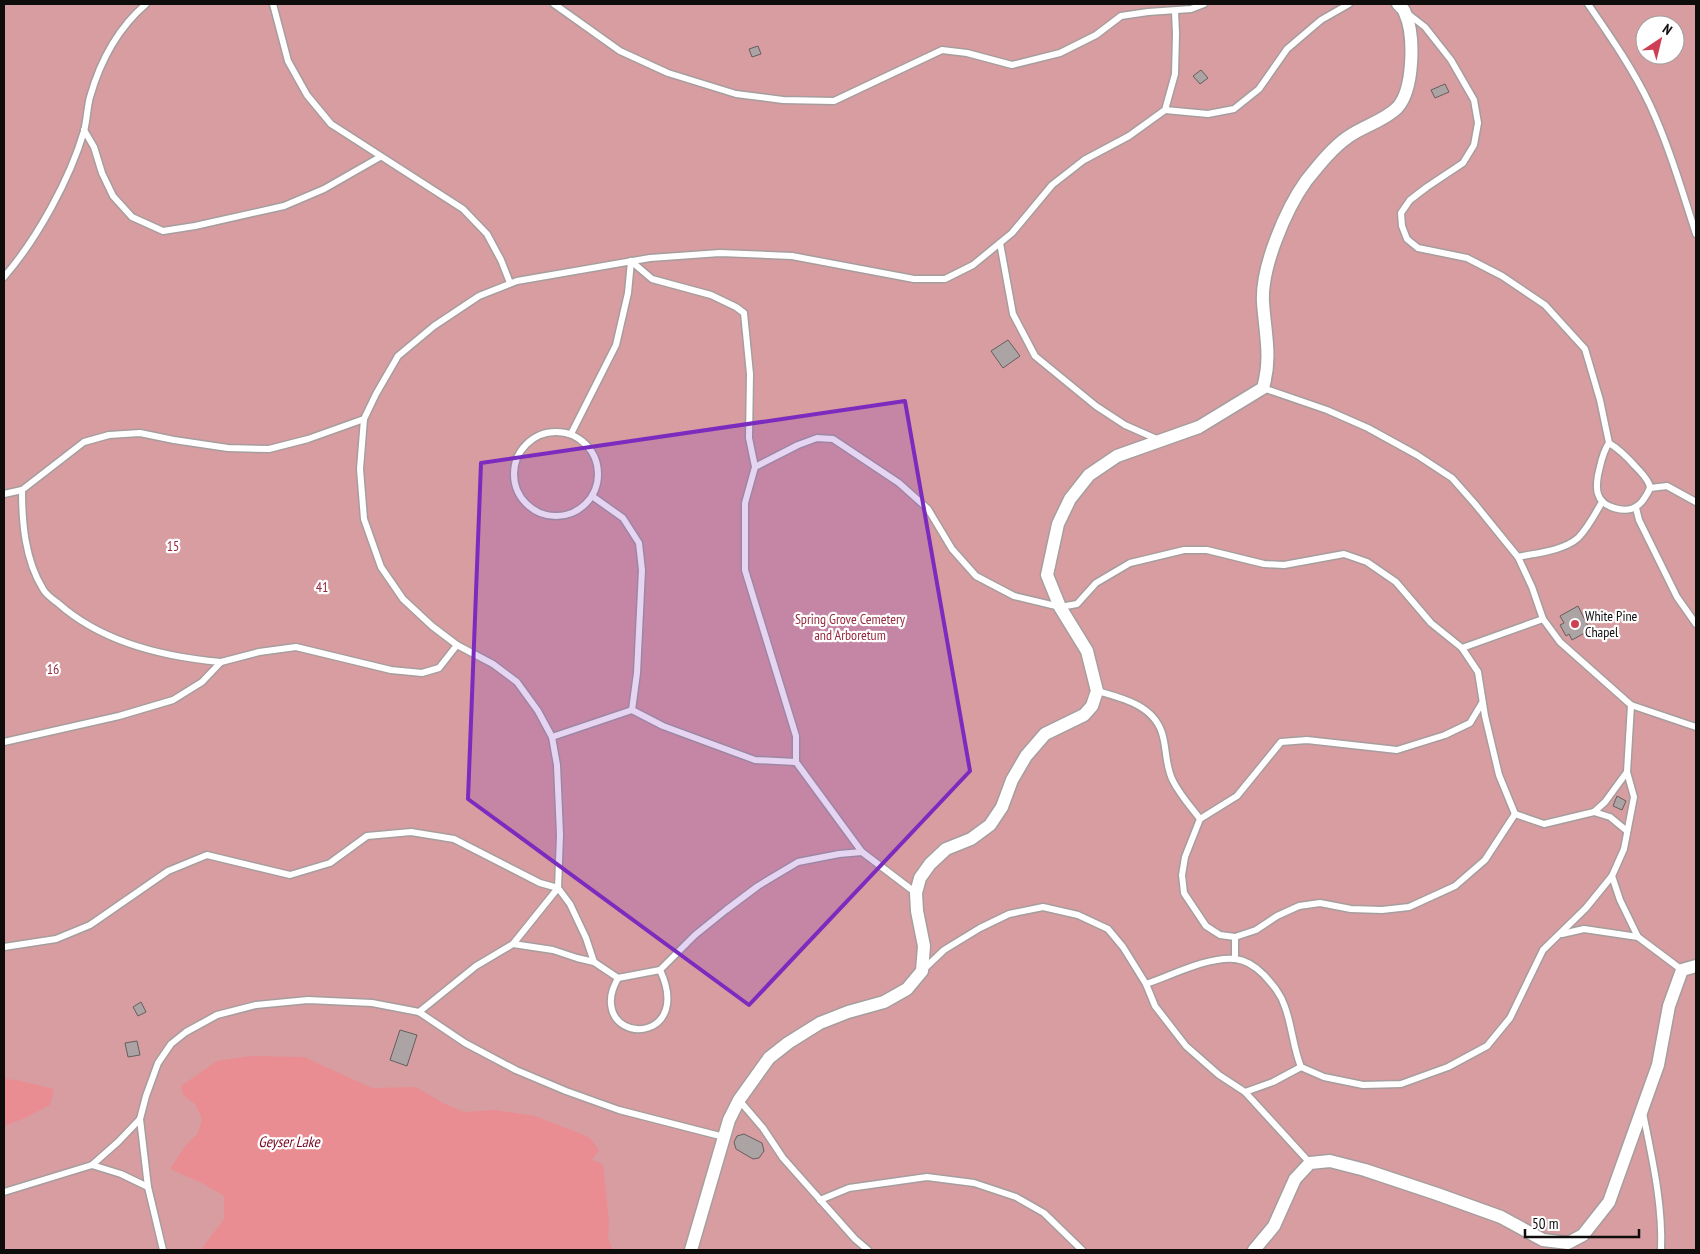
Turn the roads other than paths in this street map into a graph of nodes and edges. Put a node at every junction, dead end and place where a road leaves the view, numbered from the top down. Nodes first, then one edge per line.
1 (146, 4) edge
2 (273, 4) edge
3 (554, 4) edge
4 (1204, 4) edge
5 (1349, 4) edge
6 (1588, 4) edge
7 (1401, 7) edge
8 (1175, 11) junction
9 (1164, 110) junction
10 (84, 130) junction
11 (380, 156) junction
12 (1696, 234) edge
13 (1000, 243) junction
14 (630, 261) junction
15 (4, 277) edge
16 (510, 284) junction
17 (1263, 388) junction
18 (364, 419) junction
19 (571, 434) junction
20 (1159, 440) junction
21 (1609, 443) junction
22 (755, 467) junction
23 (1650, 488) junction
24 (22, 490) junction
25 (4, 494) edge
26 (592, 496) junction
27 (1602, 502) junction
28 (1696, 502) edge
29 (1636, 508) junction
30 (1518, 557) junction
31 (1060, 607) junction
32 (1543, 619) junction
33 (1696, 624) edge
34 (458, 645) junction
35 (1462, 648) junction
36 (221, 662) junction
37 (1097, 691) junction
38 (1482, 703) junction
39 (1631, 705) junction
40 (632, 710) junction
41 (1696, 727) edge
42 (552, 737) junction
43 (4, 742) edge
44 (796, 762) junction
45 (1627, 772) junction
46 (1594, 812) junction
47 (1515, 814) junction
48 (1200, 819) junction
49 (1627, 831) junction
50 (862, 852) junction
51 (1612, 876) junction
52 (558, 888) junction
53 (916, 893) junction
54 (1561, 934) junction
55 (1638, 937) junction
56 (1236, 938) junction
57 (513, 944) junction
58 (4, 947) edge
59 (1235, 958) junction
60 (594, 962) junction
61 (1696, 966) edge
62 (660, 970) junction
63 (1682, 970) junction
64 (922, 971) junction
65 (618, 978) junction
66 (1146, 984) junction
67 (419, 1012) junction
68 (1300, 1067) junction
69 (1245, 1092) junction
70 (739, 1100) junction
71 (1643, 1110) junction
72 (140, 1119) junction
73 (724, 1137) junction
74 (1310, 1163) junction
75 (92, 1165) junction
76 (148, 1187) junction
77 (4, 1192) edge
78 (820, 1200) junction
79 (163, 1250) edge
80 (691, 1250) edge
81 (868, 1250) edge
82 (1082, 1250) edge
83 (1254, 1250) edge
84 (1661, 1250) edge

1 - 10 lane
2 - 11 lane
3 - 8 lane
4 - 8 lane
5 - 9 lane
6 - 12 lane
7 - 17 street
7 - 21 lane
8 - 9 lane
9 - 13 lane
10 - 11 lane
10 - 15 lane
11 - 16 lane
13 - 14 lane
13 - 20 lane
14 - 16 lane
14 - 19 lane
14 - 22 lane
16 - 18 lane
17 - 20 street
17 - 30 lane
18 - 24 lane
18 - 34 lane
19 - 26 lane
19 - 26 lane
20 - 31 street
21 - 23 lane
21 - 27 lane
22 - 31 lane
22 - 44 lane
23 - 28 lane
23 - 29 lane
24 - 25 lane
24 - 36 lane
26 - 40 lane
27 - 29 lane
27 - 30 lane
29 - 33 lane
30 - 32 lane
31 - 35 lane
31 - 37 street
32 - 35 lane
32 - 39 lane
34 - 36 lane
34 - 42 lane
35 - 38 lane
36 - 43 lane
37 - 48 lane
37 - 53 street
38 - 47 lane
38 - 48 lane
39 - 41 lane
39 - 45 lane
40 - 42 lane
40 - 44 lane
42 - 52 lane
44 - 50 lane
45 - 46 lane
45 - 49 lane
46 - 47 lane
46 - 49 lane
47 - 56 lane
48 - 56 lane
49 - 51 lane
50 - 53 lane
50 - 62 lane
51 - 54 lane
51 - 55 lane
52 - 57 lane
52 - 58 lane
52 - 60 lane
53 - 64 street
54 - 55 lane
54 - 68 lane
55 - 63 lane
56 - 59 lane
57 - 60 lane
57 - 67 lane
59 - 66 lane
59 - 68 lane
60 - 65 lane
61 - 63 street
62 - 65 lane
62 - 65 lane
63 - 71 street
64 - 66 lane
64 - 70 street
66 - 69 lane
67 - 72 lane
67 - 73 lane
68 - 69 lane
69 - 74 lane
70 - 73 street
70 - 78 lane
71 - 74 street
71 - 84 lane
72 - 75 lane
72 - 76 lane
73 - 80 street
74 - 83 street
75 - 76 lane
75 - 77 lane
76 - 79 lane
78 - 81 lane
78 - 82 lane

